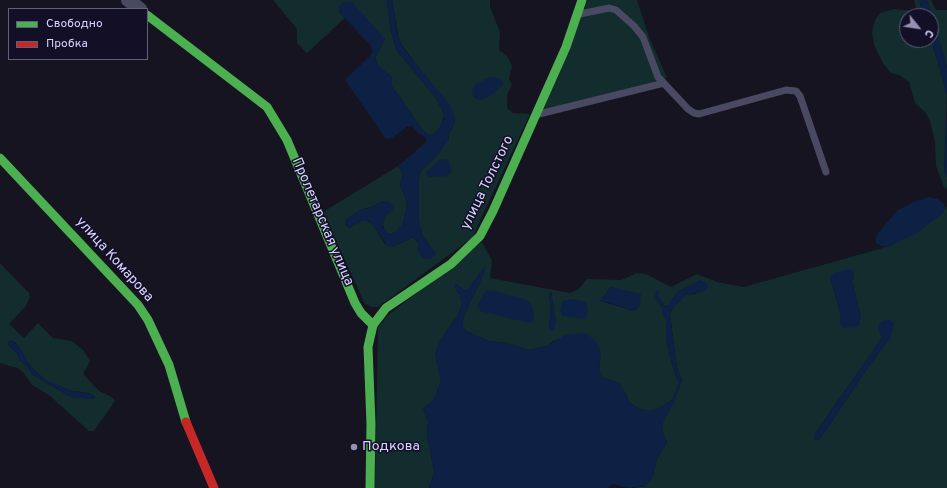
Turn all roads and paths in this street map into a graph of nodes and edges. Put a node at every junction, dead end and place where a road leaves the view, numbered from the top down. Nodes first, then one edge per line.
1 (128, 0) edge
2 (582, 0) edge
3 (139, 8) edge
4 (578, 14) junction
5 (148, 15) edge
6 (664, 83) junction
7 (535, 115) junction
8 (0, 158) edge
9 (826, 172) dead end
10 (373, 325) junction
11 (214, 488) edge
12 (370, 488) edge

1 - 3 street
2 - 4 street, улица Толстого
4 - 6 lane
4 - 7 street, улица Толстого
5 - 10 street, Пролетарская улица
6 - 7 lane
6 - 9 lane
7 - 10 street, улица Толстого
8 - 11 street, улица Комарова
10 - 12 street

